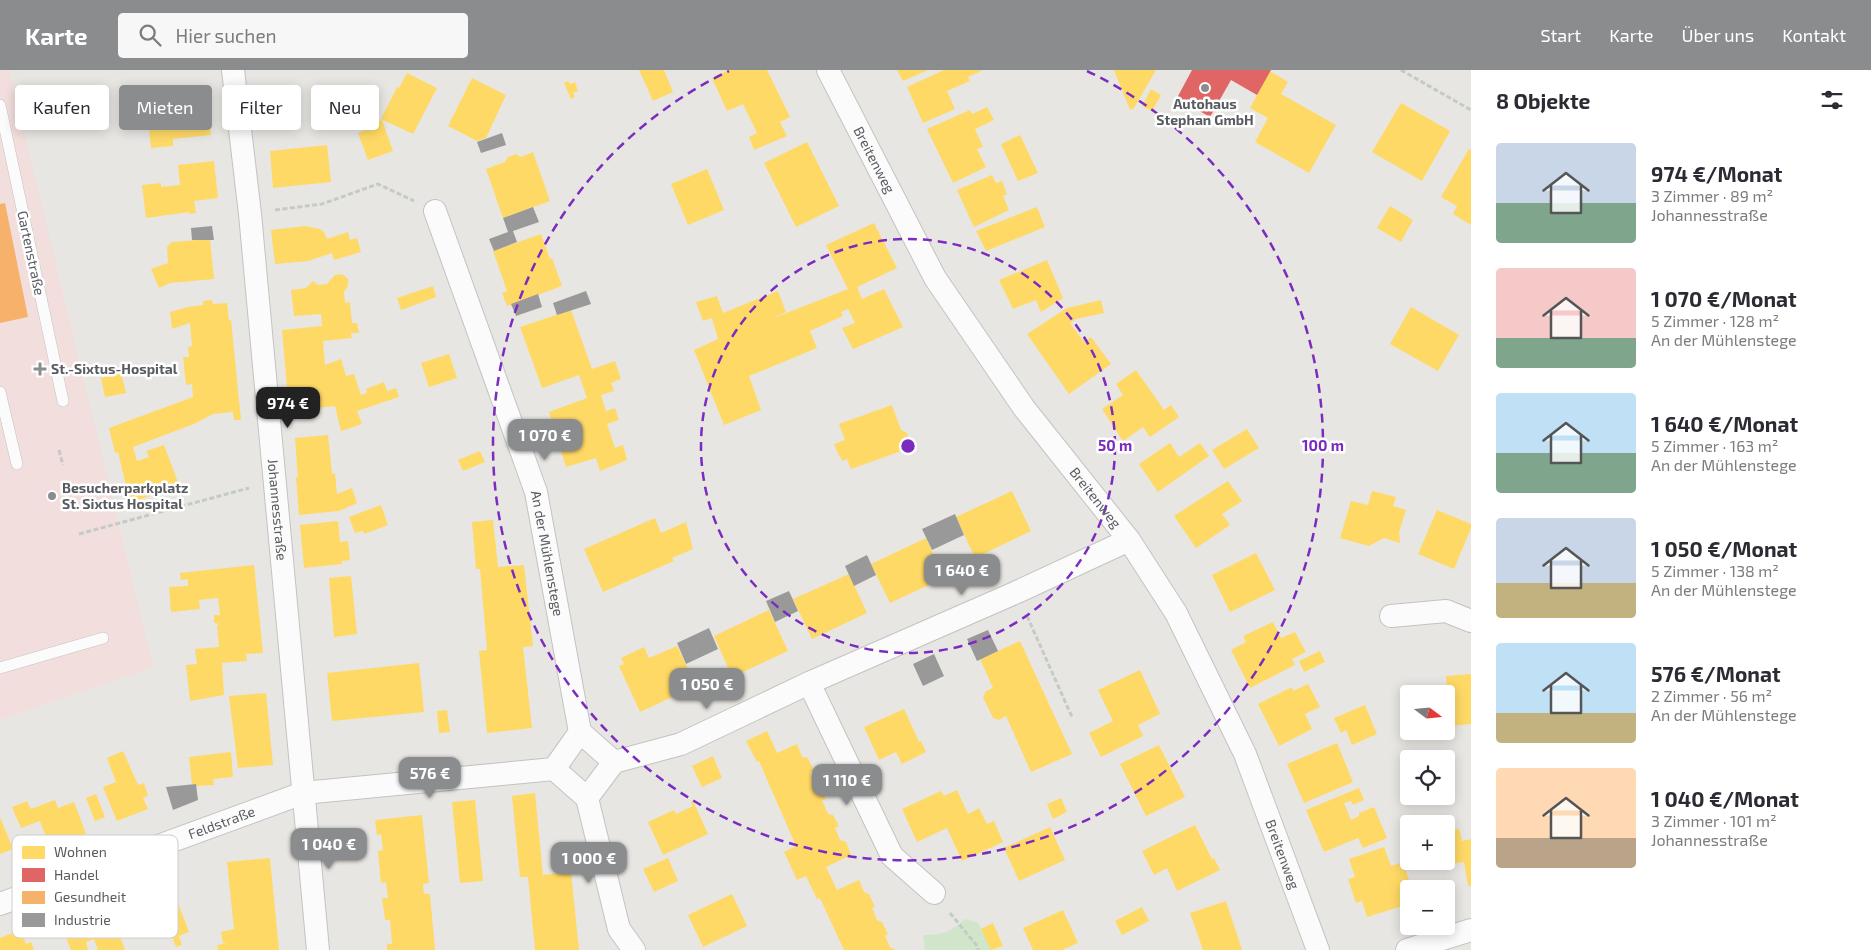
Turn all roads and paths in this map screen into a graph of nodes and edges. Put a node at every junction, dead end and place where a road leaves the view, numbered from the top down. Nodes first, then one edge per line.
1 (233, 70) edge
2 (828, 70) edge
3 (1401, 70) edge
4 (0, 105) edge
5 (1471, 110) edge
6 (5, 158) edge
7 (435, 211) joint
8 (250, 214) junction
9 (0, 392) edge
10 (63, 401) dead end
11 (59, 450) dead end
12 (17, 464) dead end
13 (63, 465) dead end
14 (274, 482) junction
15 (78, 534) dead end
16 (1129, 540) junction
17 (1017, 592) junction
18 (1391, 616) dead end
19 (1471, 621) edge
20 (103, 638) dead end
21 (0, 668) edge
22 (809, 683) junction
23 (1072, 717) dead end
24 (580, 732) junction
25 (614, 762) junction
26 (554, 769) junction
27 (303, 793) junction
28 (587, 798) junction
29 (178, 839) edge
30 (934, 893) joint
31 (12, 900) edge
32 (0, 904) edge
33 (1471, 930) edge
34 (318, 950) edge
35 (634, 950) edge
36 (978, 950) edge
37 (1318, 950) edge
38 (1407, 950) edge

1 - 8 street, Johannesstraße
2 - 16 street, Breitenweg
3 - 5 path
4 - 6 lane, Gartenstraße
6 - 10 lane, Gartenstraße
7 - 8 path
7 - 24 street, An der Mühlenstege
8 - 14 street, Johannesstraße
9 - 12 lane
11 - 13 path
14 - 15 path
14 - 27 street, Johannesstraße
16 - 17 street
16 - 37 street, Breitenweg
17 - 22 street
17 - 23 path
18 - 19 street
20 - 21 lane
22 - 25 street
22 - 30 street
24 - 25 street
24 - 26 street
25 - 28 street
26 - 27 street
26 - 28 street
27 - 29 street, Feldstraße
27 - 34 street, Johannesstraße
28 - 35 street
30 - 36 path
31 - 32 street, Feldstraße
33 - 38 street

